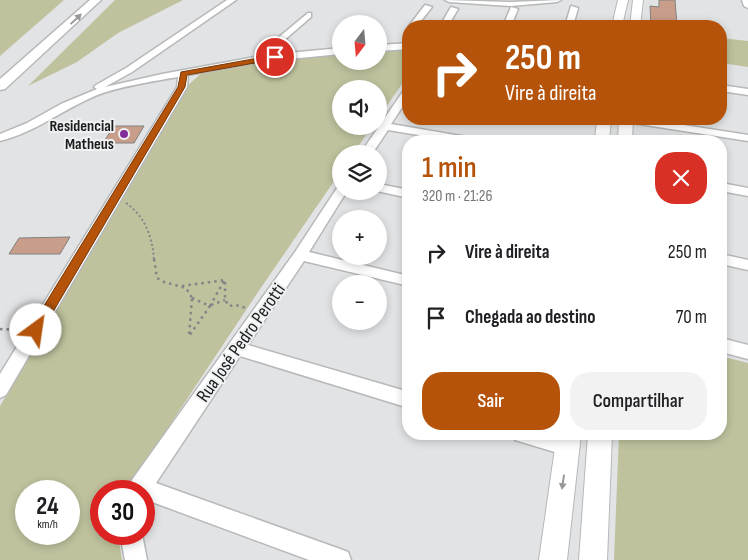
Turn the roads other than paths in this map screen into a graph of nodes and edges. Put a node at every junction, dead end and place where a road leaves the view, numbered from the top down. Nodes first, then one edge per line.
1 (80, 0) edge
2 (96, 0) edge
3 (232, 0) edge
4 (449, 0) edge
5 (557, 0) edge
6 (623, 0) edge
7 (638, 0) edge
8 (746, 0) edge
9 (748, 6) edge
10 (428, 7) dead end
11 (574, 8) dead end
12 (454, 9) dead end
13 (514, 10) dead end
14 (308, 15) dead end
15 (418, 20) edge
16 (448, 20) edge
17 (510, 20) edge
18 (571, 20) edge
19 (618, 20) edge
20 (636, 20) edge
21 (42, 32) dead end
22 (56, 38) junction
23 (402, 44) edge
24 (388, 47) edge
25 (332, 52) edge
26 (258, 59) junction
27 (129, 70) junction
28 (179, 74) junction
29 (0, 86) edge
30 (121, 89) junction
31 (727, 89) edge
32 (748, 92) edge
33 (0, 97) edge
34 (90, 99) junction
35 (402, 100) edge
36 (387, 123) edge
37 (665, 125) edge
38 (387, 126) edge
39 (438, 135) edge
40 (0, 138) edge
41 (748, 138) edge
42 (727, 188) edge
43 (387, 190) edge
44 (748, 192) edge
45 (402, 193) edge
46 (335, 200) edge
47 (300, 255) junction
48 (727, 260) edge
49 (748, 265) edge
50 (402, 279) edge
51 (727, 347) edge
52 (236, 348) junction
53 (748, 352) edge
54 (0, 390) edge
55 (402, 398) edge
56 (600, 440) edge
57 (568, 441) edge
58 (144, 480) edge
59 (155, 495) edge
60 (133, 545) edge
61 (136, 560) edge
62 (340, 560) edge
63 (552, 560) edge
64 (592, 560) edge

1 - 21 highway
22 -> 2 highway
3 - 27 street
4 - 5 street
6 - 19 main road
7 - 20 main road
8 - 9 street
10 - 15 street
11 - 18 street
12 - 16 street
13 - 17 street
14 - 26 street
22 - 29 highway
22 - 33 highway
23 - 24 street
25 - 26 street
26 - 28 street
27 - 30 street
27 - 34 street
28 - 30 street
28 - 54 street
30 - 34 street
31 - 32 street
34 - 40 street
35 - 36 street
37 - 41 street
38 - 39 street
42 - 44 street
43 - 45 street
46 - 47 street, Rua José Pedro Perotti
47 - 50 street
47 - 52 street, Rua José Pedro Perotti
48 - 49 street
51 - 53 street
52 - 55 street
52 - 58 street, Rua José Pedro Perotti
56 - 64 main road
57 -> 63 main road
59 - 62 street
60 - 61 street

